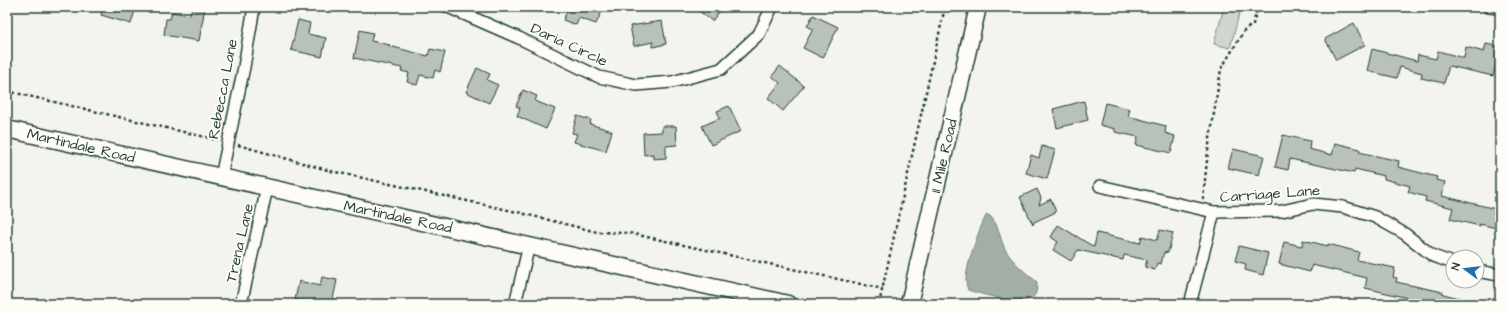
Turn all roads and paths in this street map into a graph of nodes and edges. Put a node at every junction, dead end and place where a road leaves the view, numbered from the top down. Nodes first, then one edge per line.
1 (254, 7) edge
2 (448, 7) edge
3 (772, 7) edge
4 (945, 7) edge
5 (978, 7) edge
6 (1258, 7) edge
7 (1489, 7) edge
8 (1500, 8) edge
9 (7, 91) edge
10 (7, 129) edge
11 (228, 142) junction
12 (221, 177) junction
13 (1100, 186) dead end
14 (267, 188) junction
15 (1202, 210) junction
16 (1214, 212) junction
17 (529, 245) junction
18 (1445, 260) edge
19 (1485, 272) edge
20 (1500, 275) edge
21 (883, 289) junction
22 (242, 304) edge
23 (515, 304) edge
24 (788, 304) edge
25 (880, 304) edge
26 (909, 304) edge
27 (1190, 304) edge

1 - 11 street, Rebecca Lane
2 - 3 street, Daria Circle
4 - 21 path
5 - 26 street, 11 Mile Road
6 - 15 path
7 - 8 street
9 - 11 path
10 - 12 street, Martindale Road
11 - 12 street, Rebecca Lane
11 - 21 path
12 - 14 street, Martindale Road
13 - 15 street, Carriage Lane
14 - 17 street, Martindale Road
14 - 22 street, Trena Lane
15 - 16 street, Carriage Lane
16 - 18 street, Carriage Lane
16 - 27 street
17 - 23 street
17 - 24 street, Martindale Road
19 - 20 street
21 - 25 path

